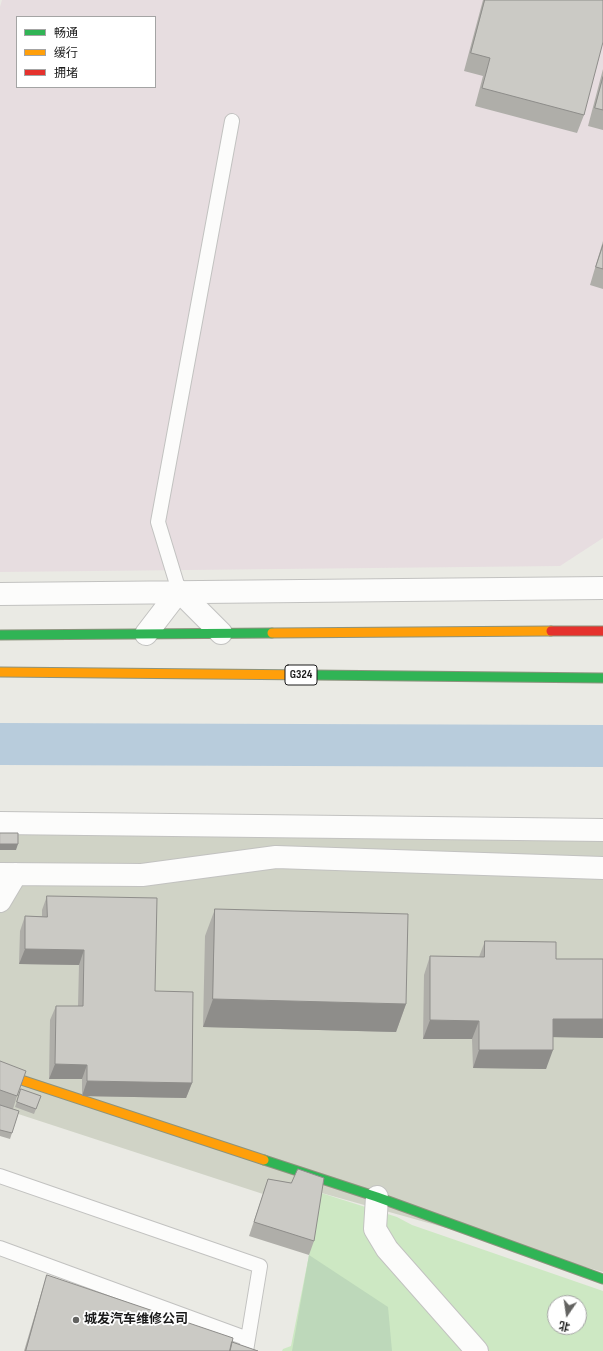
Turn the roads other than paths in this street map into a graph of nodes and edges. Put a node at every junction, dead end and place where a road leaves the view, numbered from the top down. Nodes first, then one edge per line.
1 (232, 121) dead end
2 (603, 588) edge
3 (179, 591) junction
4 (0, 594) edge
5 (603, 631) edge
6 (221, 633) junction
7 (0, 634) edge
8 (146, 634) junction
9 (0, 672) edge
10 (603, 678) edge
11 (0, 823) edge
12 (603, 830) edge
13 (603, 868) edge
14 (8, 874) edge
15 (0, 900) edge
16 (0, 1074) edge
17 (0, 1176) edge
18 (377, 1197) junction
19 (0, 1248) edge
20 (603, 1279) edge
21 (247, 1345) edge
22 (477, 1351) edge

1 - 3 lane
2 - 3 street
3 - 4 street
3 - 6 street
3 - 8 street
5 - 6 main road
6 - 8 main road
7 - 8 main road
9 - 10 main road, G324
11 - 12 street
13 - 14 street
14 - 15 street
16 - 18 main road
17 - 21 lane
18 - 20 main road
18 - 22 street
19 - 21 lane

